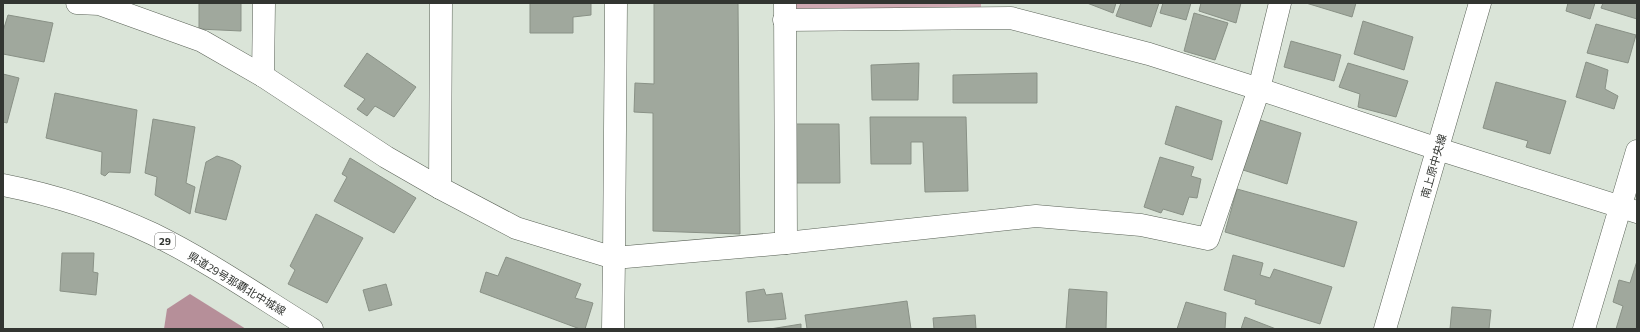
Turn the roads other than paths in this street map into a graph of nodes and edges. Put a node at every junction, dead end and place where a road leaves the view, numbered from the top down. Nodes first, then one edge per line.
1 (77, 3) edge
2 (264, 3) edge
3 (441, 3) edge
4 (616, 3) edge
5 (1280, 3) edge
6 (1480, 3) edge
7 (784, 12) edge
8 (263, 76) junction
9 (1259, 89) junction
10 (1438, 149) junction
11 (1637, 151) edge
12 (3, 185) edge
13 (440, 188) junction
14 (1629, 209) edge
15 (786, 243) junction
16 (614, 258) junction
17 (312, 329) edge
18 (613, 329) edge
19 (1385, 329) edge
20 (1584, 329) edge

1 - 8 street
2 - 8 street
3 - 13 street
4 - 16 street
5 - 9 street
6 - 10 street, 南上原中央線
7 - 9 street
7 - 15 street
8 - 13 street
9 - 10 street
9 - 15 street
10 - 14 street
10 - 19 street, 南上原中央線
11 - 14 street
12 - 17 street, 県道29号那覇北中城線 / 29
13 - 16 street
14 - 20 street
15 - 16 street
16 - 18 street

